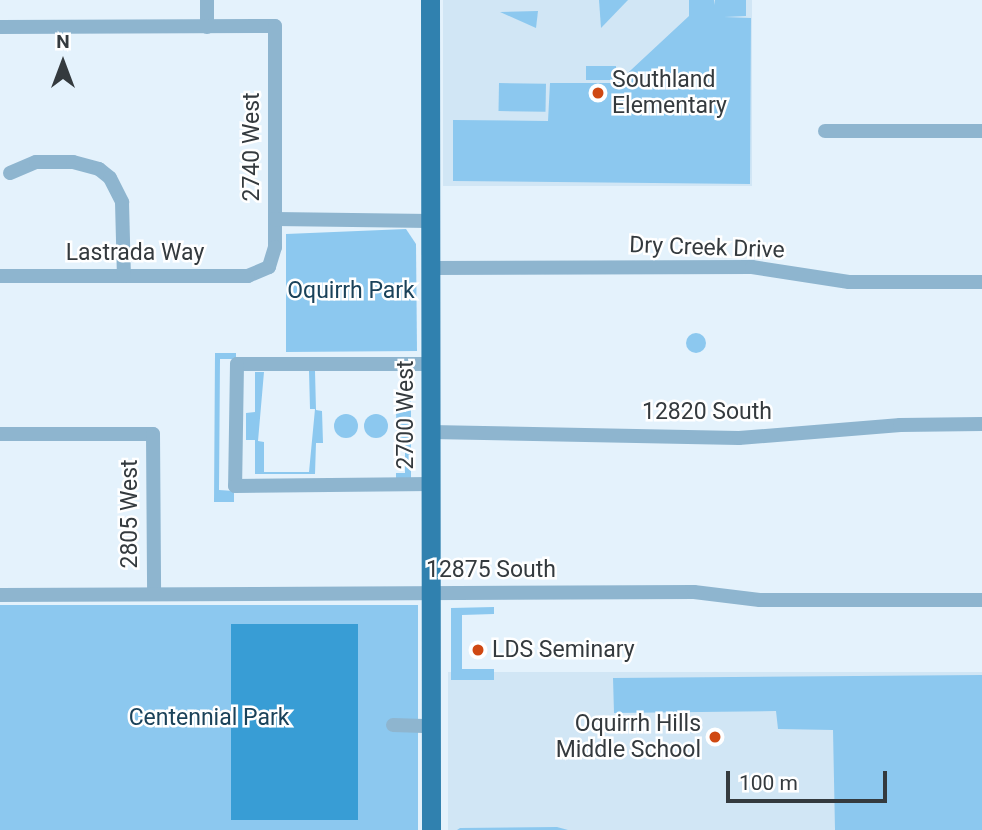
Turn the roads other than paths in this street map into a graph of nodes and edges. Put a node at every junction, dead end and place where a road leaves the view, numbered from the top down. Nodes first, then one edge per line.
1 (207, 0) edge
2 (430, 0) edge
3 (0, 27) edge
4 (207, 27) junction
5 (825, 131) dead end
6 (982, 131) edge
7 (10, 173) dead end
8 (275, 219) junction
9 (430, 221) junction
10 (269, 267) joint
11 (430, 268) junction
12 (0, 276) edge
13 (124, 276) junction
14 (982, 282) edge
15 (430, 364) junction
16 (982, 424) edge
17 (431, 432) junction
18 (0, 434) edge
19 (431, 484) junction
20 (431, 593) junction
21 (154, 594) junction
22 (0, 595) edge
23 (982, 600) edge
24 (393, 725) dead end
25 (431, 726) junction
26 (431, 830) edge

1 - 4 street
2 - 9 main road, 2700 West
3 - 4 street
4 - 8 street, 2740 West
5 - 6 street
7 - 13 street
8 - 9 street
8 - 10 street, 2740 West
9 - 11 main road, 2700 West
10 - 13 street, Lastrada Way
11 - 14 street, Dry Creek Drive
11 - 15 main road, 2700 West
12 - 13 street, Lastrada Way
15 - 17 main road, 2700 West
15 - 19 street
16 - 17 street, 12820 South
17 - 19 main road, 2700 West
18 - 21 street, 2805 West
19 - 20 main road, 2700 West
20 - 21 street, 12875 South
20 - 23 street, 12875 South
20 - 25 main road, 2700 West
21 - 22 street, 12875 South
24 - 25 street
25 - 26 main road, 2700 West

